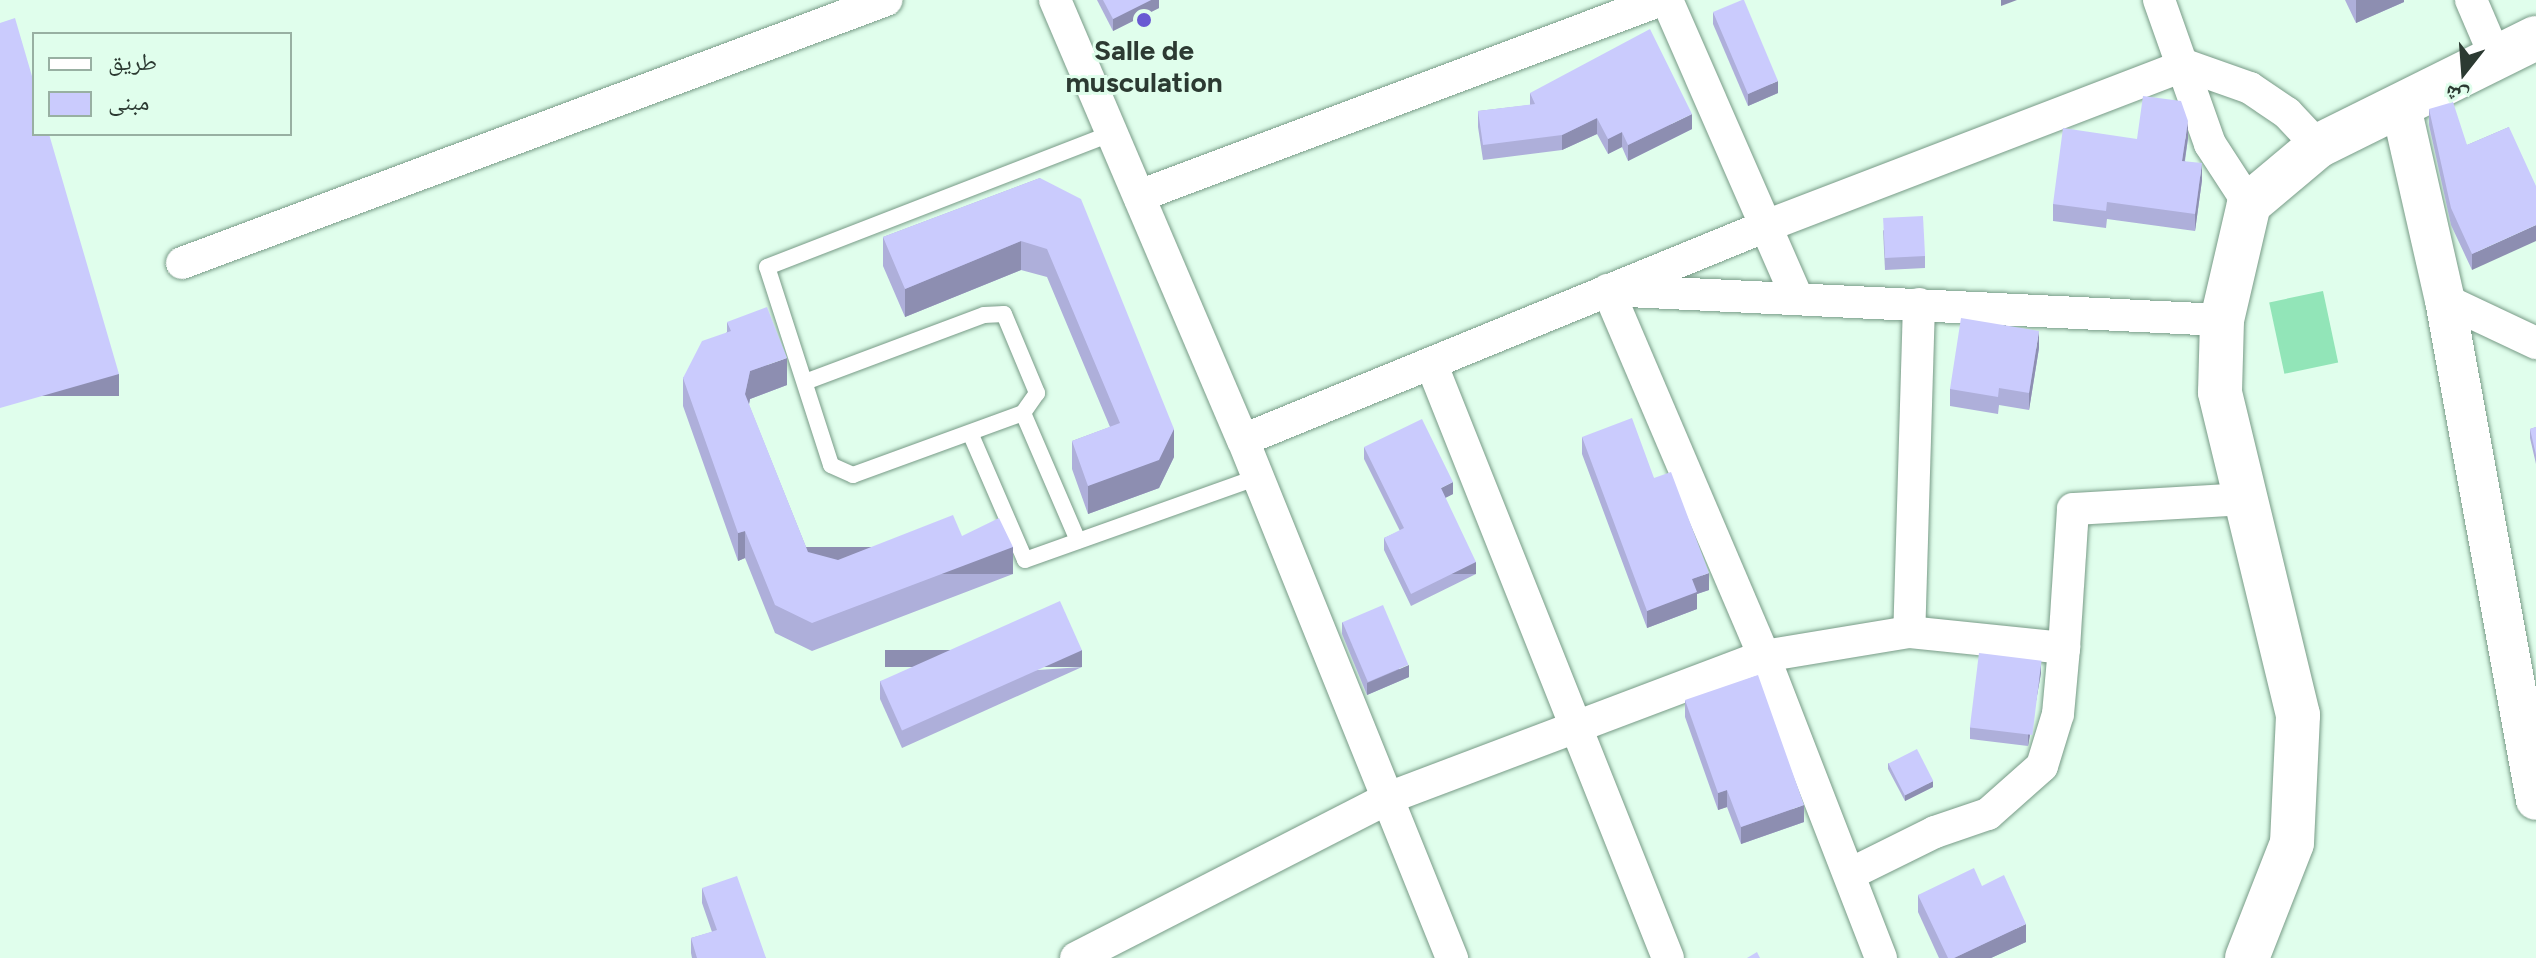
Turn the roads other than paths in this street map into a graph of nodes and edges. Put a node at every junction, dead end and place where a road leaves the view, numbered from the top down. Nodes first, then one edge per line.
1 (886, 0) edge
2 (1055, 0) edge
3 (1661, 0) edge
4 (1667, 0) edge
5 (2159, 0) edge
6 (2471, 0) edge
7 (2536, 38) edge
8 (2495, 56) junction
9 (2185, 65) junction
10 (2401, 107) junction
11 (1112, 133) junction
12 (2318, 146) junction
13 (1139, 196) junction
14 (2249, 204) junction
15 (1766, 226) junction
16 (182, 263) dead end
17 (1608, 290) junction
18 (1797, 298) junction
19 (2445, 300) junction
20 (1919, 304) junction
21 (2222, 320) junction
22 (2536, 343) edge
23 (1431, 363) junction
24 (805, 382) junction
25 (1023, 413) junction
26 (971, 435) junction
27 (1243, 440) junction
28 (1258, 477) junction
29 (2247, 499) junction
30 (1078, 541) junction
31 (1909, 632) junction
32 (2064, 648) junction
33 (1764, 656) junction
34 (1575, 727) junction
35 (1388, 798) junction
36 (2536, 800) edge
37 (1850, 874) junction
38 (1076, 958) edge
39 (1452, 958) edge
40 (1668, 958) edge
41 (1881, 958) edge
42 (2247, 958) edge

1 - 16 street
2 - 11 street
3 - 13 street
4 - 15 street
5 - 9 street
6 - 8 street
7 - 8 main road
8 - 10 main road
9 - 12 street
9 - 14 street
9 - 15 street
10 - 12 main road
10 - 19 street
11 - 13 street
11 - 24 lane
12 - 14 main road
13 - 27 street
14 - 21 main road
15 - 17 street
15 - 18 street
17 - 18 street
17 - 23 street
17 - 33 street
18 - 20 street
19 - 22 street
19 - 36 street
20 - 21 street
20 - 31 street
21 - 29 main road
23 - 27 street
23 - 34 street
24 - 25 lane
24 - 26 lane
25 - 26 lane
25 - 30 lane
26 - 30 lane
27 - 28 street
28 - 30 lane
28 - 35 street
29 - 32 street
29 - 42 main road
31 - 32 street
31 - 33 street
32 - 37 street
33 - 34 street
33 - 37 street
34 - 35 street
34 - 40 street
35 - 38 street
35 - 39 street
37 - 41 street

